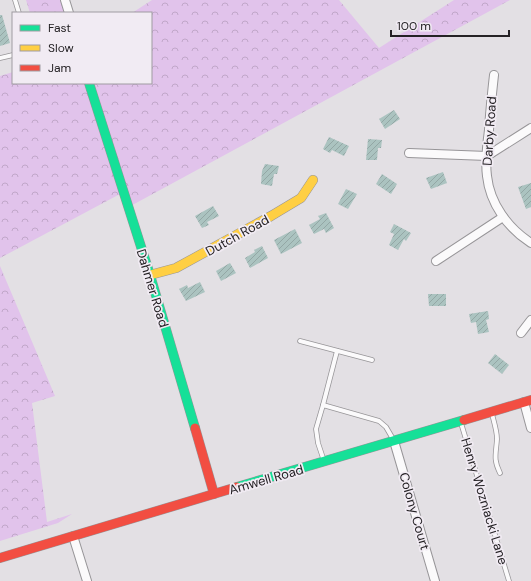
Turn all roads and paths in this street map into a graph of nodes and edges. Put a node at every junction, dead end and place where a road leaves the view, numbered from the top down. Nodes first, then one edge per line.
1 (15, 0) edge
2 (65, 0) edge
3 (19, 12) edge
4 (69, 12) edge
5 (12, 55) edge
6 (0, 58) edge
7 (494, 75) dead end
8 (89, 84) edge
9 (531, 128) edge
10 (409, 153) dead end
11 (486, 156) junction
12 (313, 180) dead end
13 (503, 217) junction
14 (531, 243) edge
15 (436, 261) dead end
16 (150, 275) junction
17 (531, 320) edge
18 (521, 332) dead end
19 (300, 341) dead end
20 (337, 351) junction
21 (372, 360) dead end
22 (527, 401) edge
23 (324, 405) junction
24 (491, 412) junction
25 (461, 421) junction
26 (531, 428) edge
27 (394, 441) junction
28 (324, 462) junction
29 (500, 473) dead end
30 (214, 494) junction
31 (73, 536) junction
32 (0, 558) edge
33 (87, 581) edge
34 (435, 581) edge
35 (509, 581) edge

1 - 3 lane
2 - 4 street
5 - 6 lane
7 - 11 street, Darby Road
8 - 16 street, Dahmer Road
9 - 11 street
10 - 11 street
11 - 13 street, Darby Road
12 - 16 street, Dutch Road
13 - 14 street, Darby Road
13 - 15 street
16 - 30 street, Dahmer Road
17 - 18 street
19 - 20 lane
20 - 21 lane
20 - 23 lane
22 - 24 street, Amwell Road
22 - 26 street
23 - 27 lane
23 - 28 lane
24 - 25 street, Amwell Road
24 - 29 lane
25 - 27 street, Amwell Road
25 - 35 lane, Henry Wozniacki Lane
27 - 28 street, Amwell Road
27 - 34 street, Colony Court
28 - 30 street, Amwell Road
30 - 31 street, Amwell Road
31 - 32 street, Amwell Road
31 - 33 street

